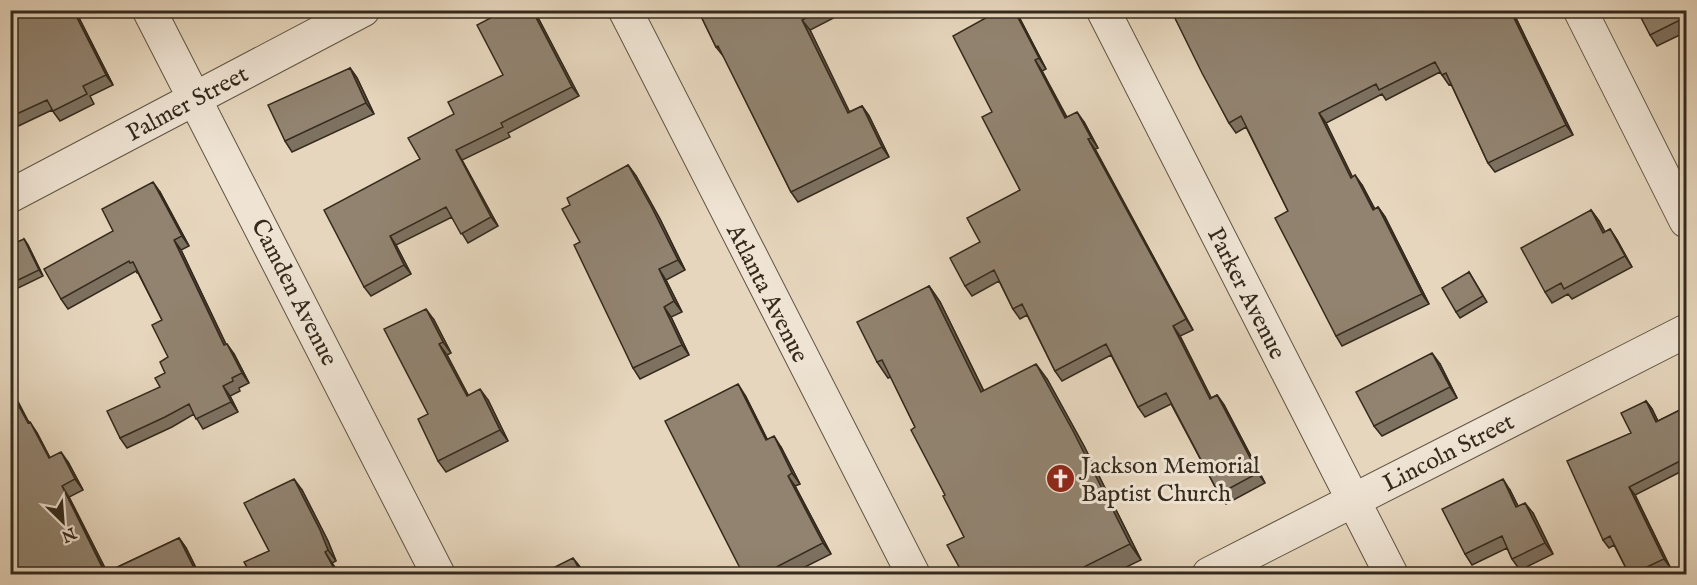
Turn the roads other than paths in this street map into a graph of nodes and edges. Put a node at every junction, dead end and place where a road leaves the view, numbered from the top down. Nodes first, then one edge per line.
1 (149, 10) edge
2 (363, 10) edge
3 (625, 10) edge
4 (1103, 10) edge
5 (1580, 10) edge
6 (196, 99) junction
7 (10, 196) edge
8 (1686, 221) edge
9 (1686, 331) edge
10 (1353, 500) junction
11 (438, 574) edge
12 (913, 574) edge
13 (1209, 574) edge
14 (1391, 574) edge

1 - 6 street, Camden Avenue
2 - 6 street, Palmer Street
3 - 12 street, Atlanta Avenue
4 - 10 street, Parker Avenue
5 - 8 street
6 - 7 street, Palmer Street
6 - 11 street, Camden Avenue
9 - 10 street, Lincoln Street
10 - 13 street, Lincoln Street
10 - 14 street, Parker Avenue

